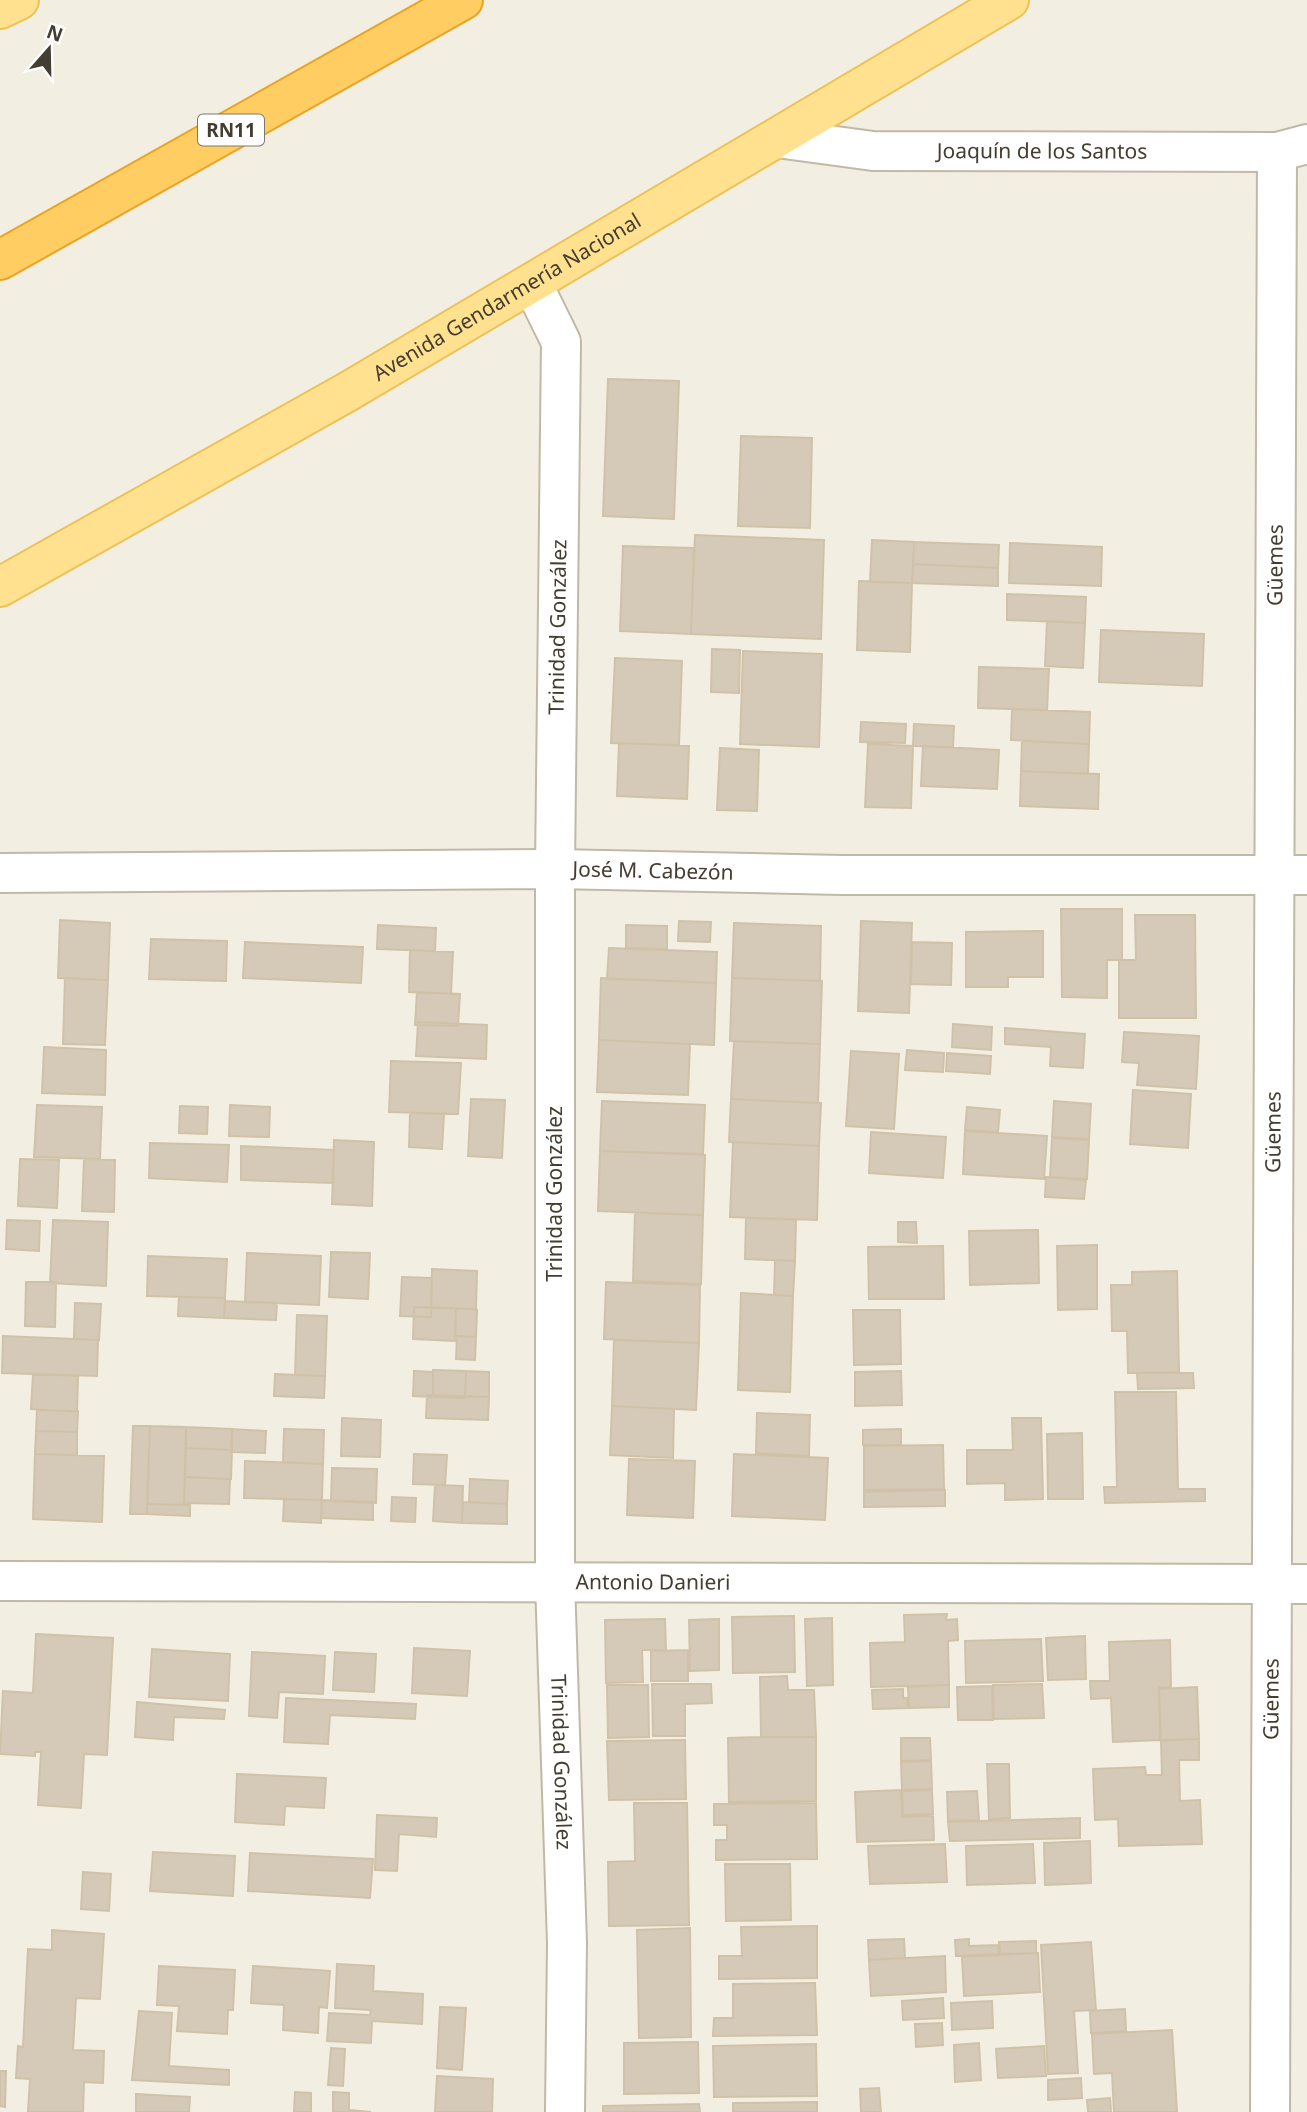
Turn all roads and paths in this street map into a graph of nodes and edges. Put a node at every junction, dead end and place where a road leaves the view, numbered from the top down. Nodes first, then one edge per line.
1 (19, 0) edge
2 (463, 0) edge
3 (1009, 0) edge
4 (0, 9) edge
5 (777, 138) junction
6 (1292, 148) edge
7 (0, 260) edge
8 (531, 283) junction
9 (0, 587) edge
10 (555, 869) junction
11 (0, 873) edge
12 (1291, 875) edge
13 (0, 1581) edge
14 (555, 1582) junction
15 (1289, 1584) edge
16 (565, 2112) edge
17 (1270, 2112) edge

1 - 4 main road
2 - 7 highway, RN11
3 - 5 main road, Avenida Gendarmería Nacional
5 - 6 street, Joaquín de los Santos
5 - 8 main road, Avenida Gendarmería Nacional
6 - 12 street, Güemes
8 - 9 main road, Avenida Gendarmería Nacional
8 - 10 street, Trinidad González
10 - 11 street, José M. Cabezón
10 - 12 street, José M. Cabezón
10 - 14 street, Trinidad González
12 - 15 street, Güemes
13 - 14 street, Antonio Danieri
14 - 15 street, Antonio Danieri
14 - 16 street, Trinidad González
15 - 17 street, Güemes

